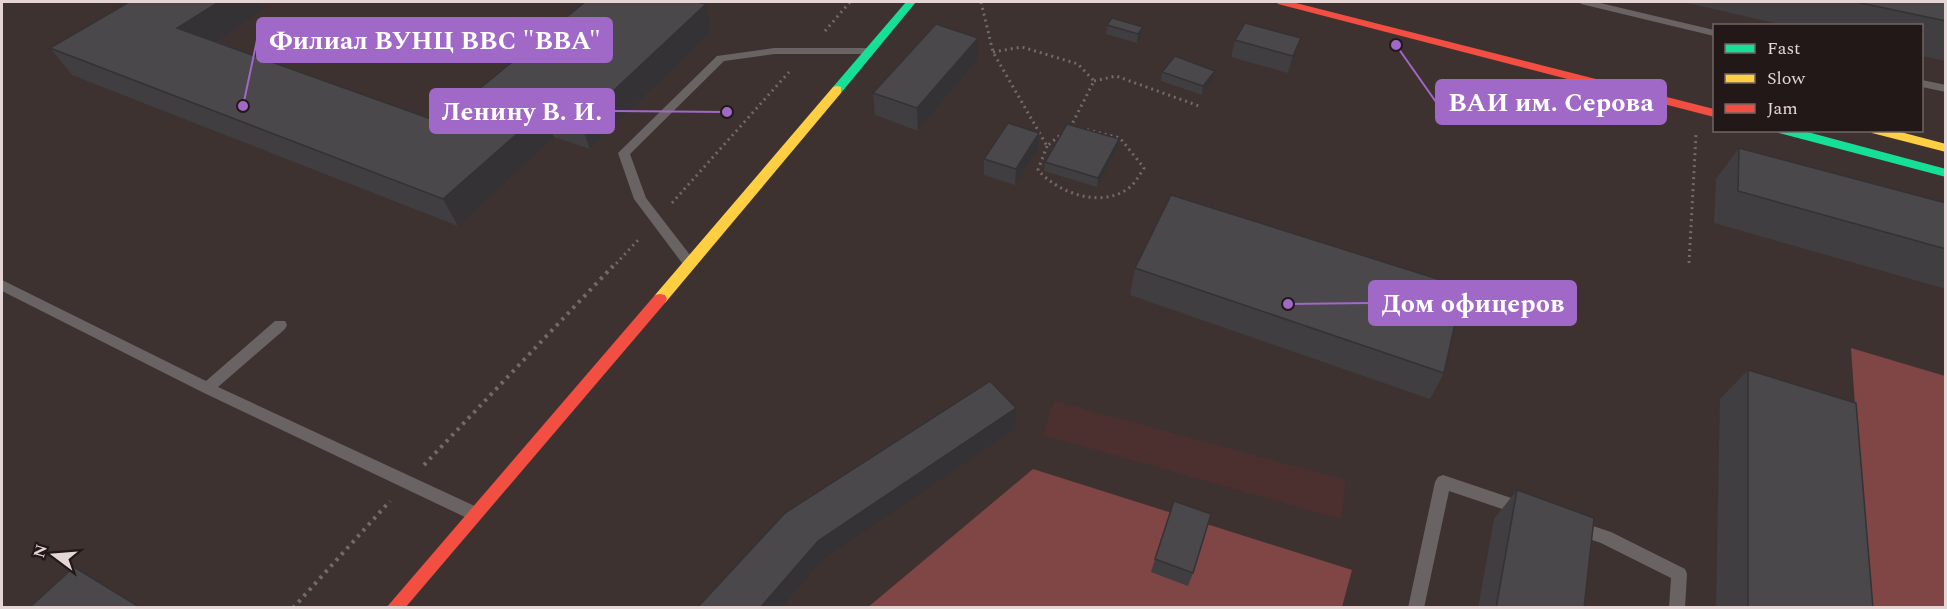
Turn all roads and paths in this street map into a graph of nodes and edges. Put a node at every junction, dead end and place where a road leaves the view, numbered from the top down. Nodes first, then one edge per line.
1 (850, 2) edge
2 (911, 2) edge
3 (981, 2) edge
4 (1282, 2) edge
5 (1585, 2) edge
6 (1713, 33) edge
7 (808, 51) junction
8 (871, 51) junction
9 (993, 52) junction
10 (1094, 81) junction
11 (1923, 84) edge
12 (1946, 89) edge
13 (1199, 106) dead end
14 (1713, 113) edge
15 (1072, 126) junction
16 (1696, 127) dead end
17 (1791, 132) edge
18 (1884, 132) edge
19 (1047, 146) junction
20 (1946, 148) edge
21 (1946, 173) edge
22 (656, 221) junction
23 (1689, 263) dead end
24 (690, 264) junction
25 (2, 285) edge
26 (280, 326) dead end
27 (207, 388) junction
28 (407, 482) junction
29 (473, 513) junction
30 (1540, 515) edge
31 (1562, 523) edge
32 (292, 608) edge
33 (394, 608) edge
34 (1416, 608) edge
35 (1677, 608) edge

1 - 7 path
2 - 8 street
3 - 9 path
4 - 14 street
5 - 6 lane
7 - 8 lane
7 - 22 path
7 - 22 lane
8 - 24 street
9 - 10 path
9 - 19 path
10 - 13 path
10 - 15 path
11 - 12 lane
15 - 19 path
15 - 19 path
16 - 23 path
17 - 21 street
18 - 20 street
22 - 24 lane
22 - 28 path
24 - 29 street
25 - 27 lane
26 - 27 lane
27 - 28 lane
28 - 29 lane
28 - 32 path
29 - 33 street
30 - 34 lane
31 - 35 lane

